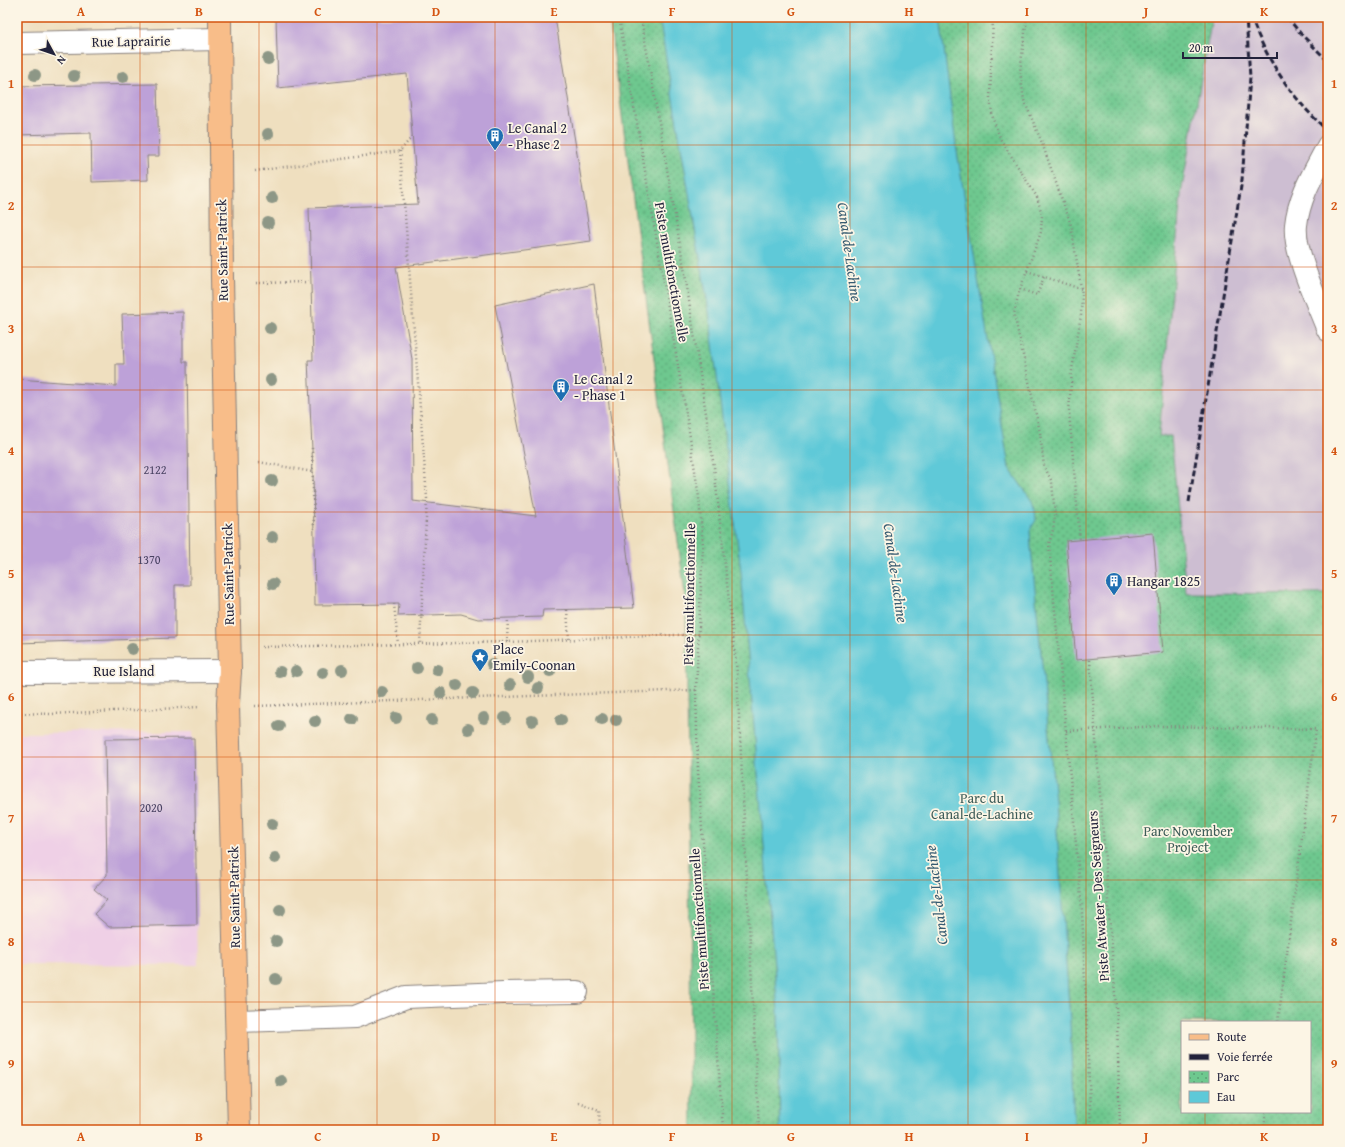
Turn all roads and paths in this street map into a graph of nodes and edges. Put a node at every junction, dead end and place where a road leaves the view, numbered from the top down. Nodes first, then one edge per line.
1 (220, 17) edge
2 (619, 17) edge
3 (641, 17) edge
4 (993, 17) edge
5 (1027, 17) edge
6 (220, 39) junction
7 (17, 43) edge
8 (412, 137) dead end
9 (1328, 146) edge
10 (400, 151) junction
11 (255, 171) dead end
12 (1027, 271) junction
13 (1044, 277) junction
14 (311, 282) dead end
15 (256, 283) dead end
16 (1020, 289) junction
17 (1081, 289) junction
18 (1328, 330) edge
19 (312, 448) dead end
20 (259, 462) dead end
21 (313, 472) junction
22 (314, 530) dead end
23 (1080, 540) dead end
24 (394, 604) dead end
25 (567, 610) dead end
26 (508, 618) dead end
27 (699, 634) junction
28 (569, 639) junction
29 (507, 642) junction
30 (420, 643) junction
31 (398, 644) junction
32 (262, 647) dead end
33 (1090, 660) dead end
34 (230, 671) junction
35 (17, 672) edge
36 (696, 690) junction
37 (265, 706) dead end
38 (190, 708) dead end
39 (17, 713) edge
40 (1096, 728) junction
41 (1066, 731) junction
42 (577, 992) dead end
43 (238, 1021) junction
44 (1278, 1021) edge
45 (578, 1102) dead end
46 (1266, 1113) edge
47 (239, 1130) edge
48 (600, 1130) edge
49 (723, 1130) edge
50 (759, 1130) edge
51 (1091, 1130) edge
52 (1120, 1130) edge
53 (1264, 1130) edge

1 - 6 main road, Rue Saint-Patrick
2 - 27 path, Piste multifonctionnelle
3 - 50 path
4 - 12 path
5 - 17 path
6 - 7 street, Rue Laprairie
6 - 34 main road, Rue Saint-Patrick
8 - 10 path
9 - 18 street
10 - 11 path
10 - 30 path
12 - 13 path
12 - 16 path
13 - 16 path
13 - 17 path
14 - 15 path
16 - 41 path
17 - 23 path
19 - 21 path
20 - 21 path
21 - 22 path
24 - 31 path
25 - 28 path
26 - 29 path
27 - 28 path
27 - 36 path, Piste multifonctionnelle
28 - 29 path
29 - 30 path
30 - 31 path
31 - 32 path
33 - 40 path, Piste Atwater - Des Seigneurs
34 - 35 street, Rue Island
34 - 43 main road, Rue Saint-Patrick
36 - 37 path
36 - 49 path, Piste multifonctionnelle
38 - 39 path
40 - 41 path
40 - 44 path
40 - 52 path, Piste Atwater - Des Seigneurs
41 - 51 path
42 - 43 street
43 - 47 main road, Rue Saint-Patrick
45 - 48 path
46 - 53 path

